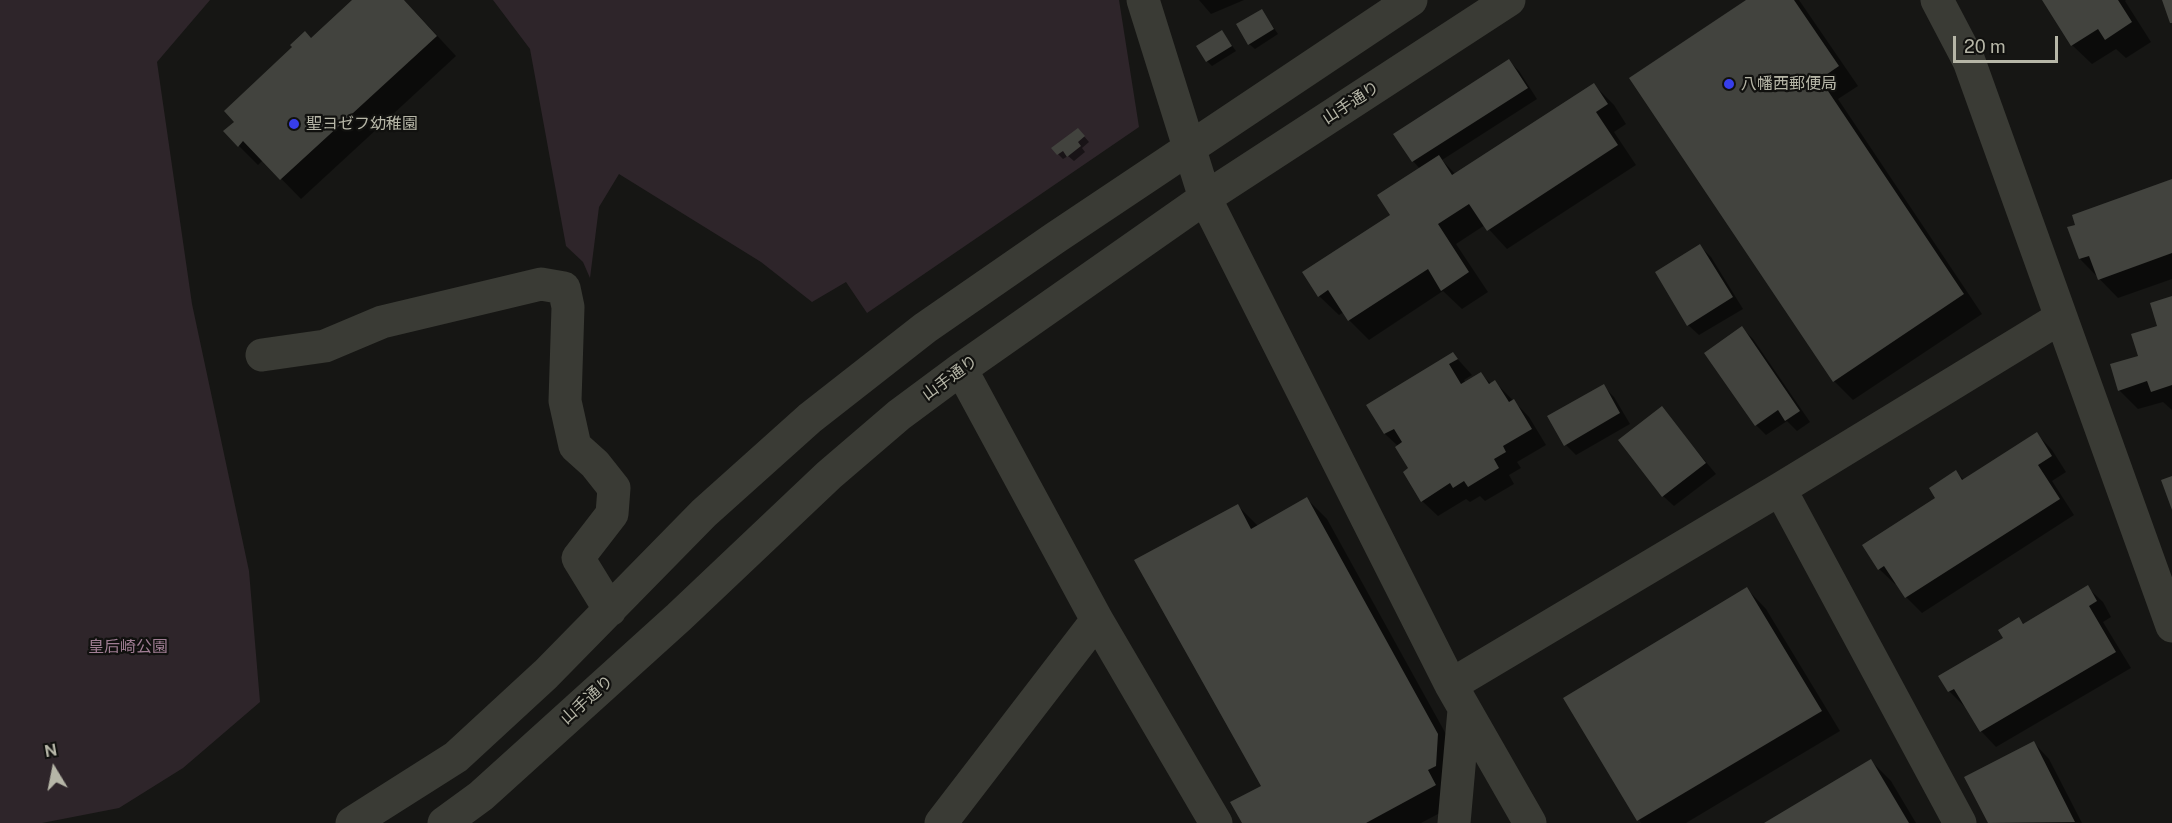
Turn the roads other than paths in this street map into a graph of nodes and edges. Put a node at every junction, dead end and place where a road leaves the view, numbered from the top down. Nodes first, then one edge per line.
1 (1143, 0) edge
2 (1411, 0) edge
3 (1509, 0) edge
4 (1937, 0) edge
5 (1188, 149) junction
6 (1205, 198) junction
7 (2060, 318) junction
8 (261, 355) dead end
9 (961, 369) junction
10 (1780, 489) junction
11 (610, 610) junction
12 (1097, 620) junction
13 (2172, 626) edge
14 (1458, 698) junction
15 (456, 757) junction
16 (1194, 783) junction
17 (485, 809) edge
18 (352, 823) edge
19 (444, 823) edge
20 (941, 823) edge
21 (1193, 823) edge
22 (1216, 823) edge
23 (1454, 823) edge
24 (1530, 823) edge
25 (1960, 823) edge

1 - 5 street
2 - 5 street
3 - 6 street, 山手通り
4 - 7 street
5 - 6 street
5 - 11 street
6 - 9 street, 山手通り
6 - 14 street
7 - 10 street
7 - 13 street
8 - 11 street
9 - 12 street
9 - 17 street, 山手通り
10 - 14 street
10 - 25 street
11 - 15 street
12 - 16 street
12 - 20 street
14 - 23 street
14 - 24 street
15 - 17 street
15 - 18 street
16 - 21 street
16 - 22 street
17 - 19 street, 山手通り

